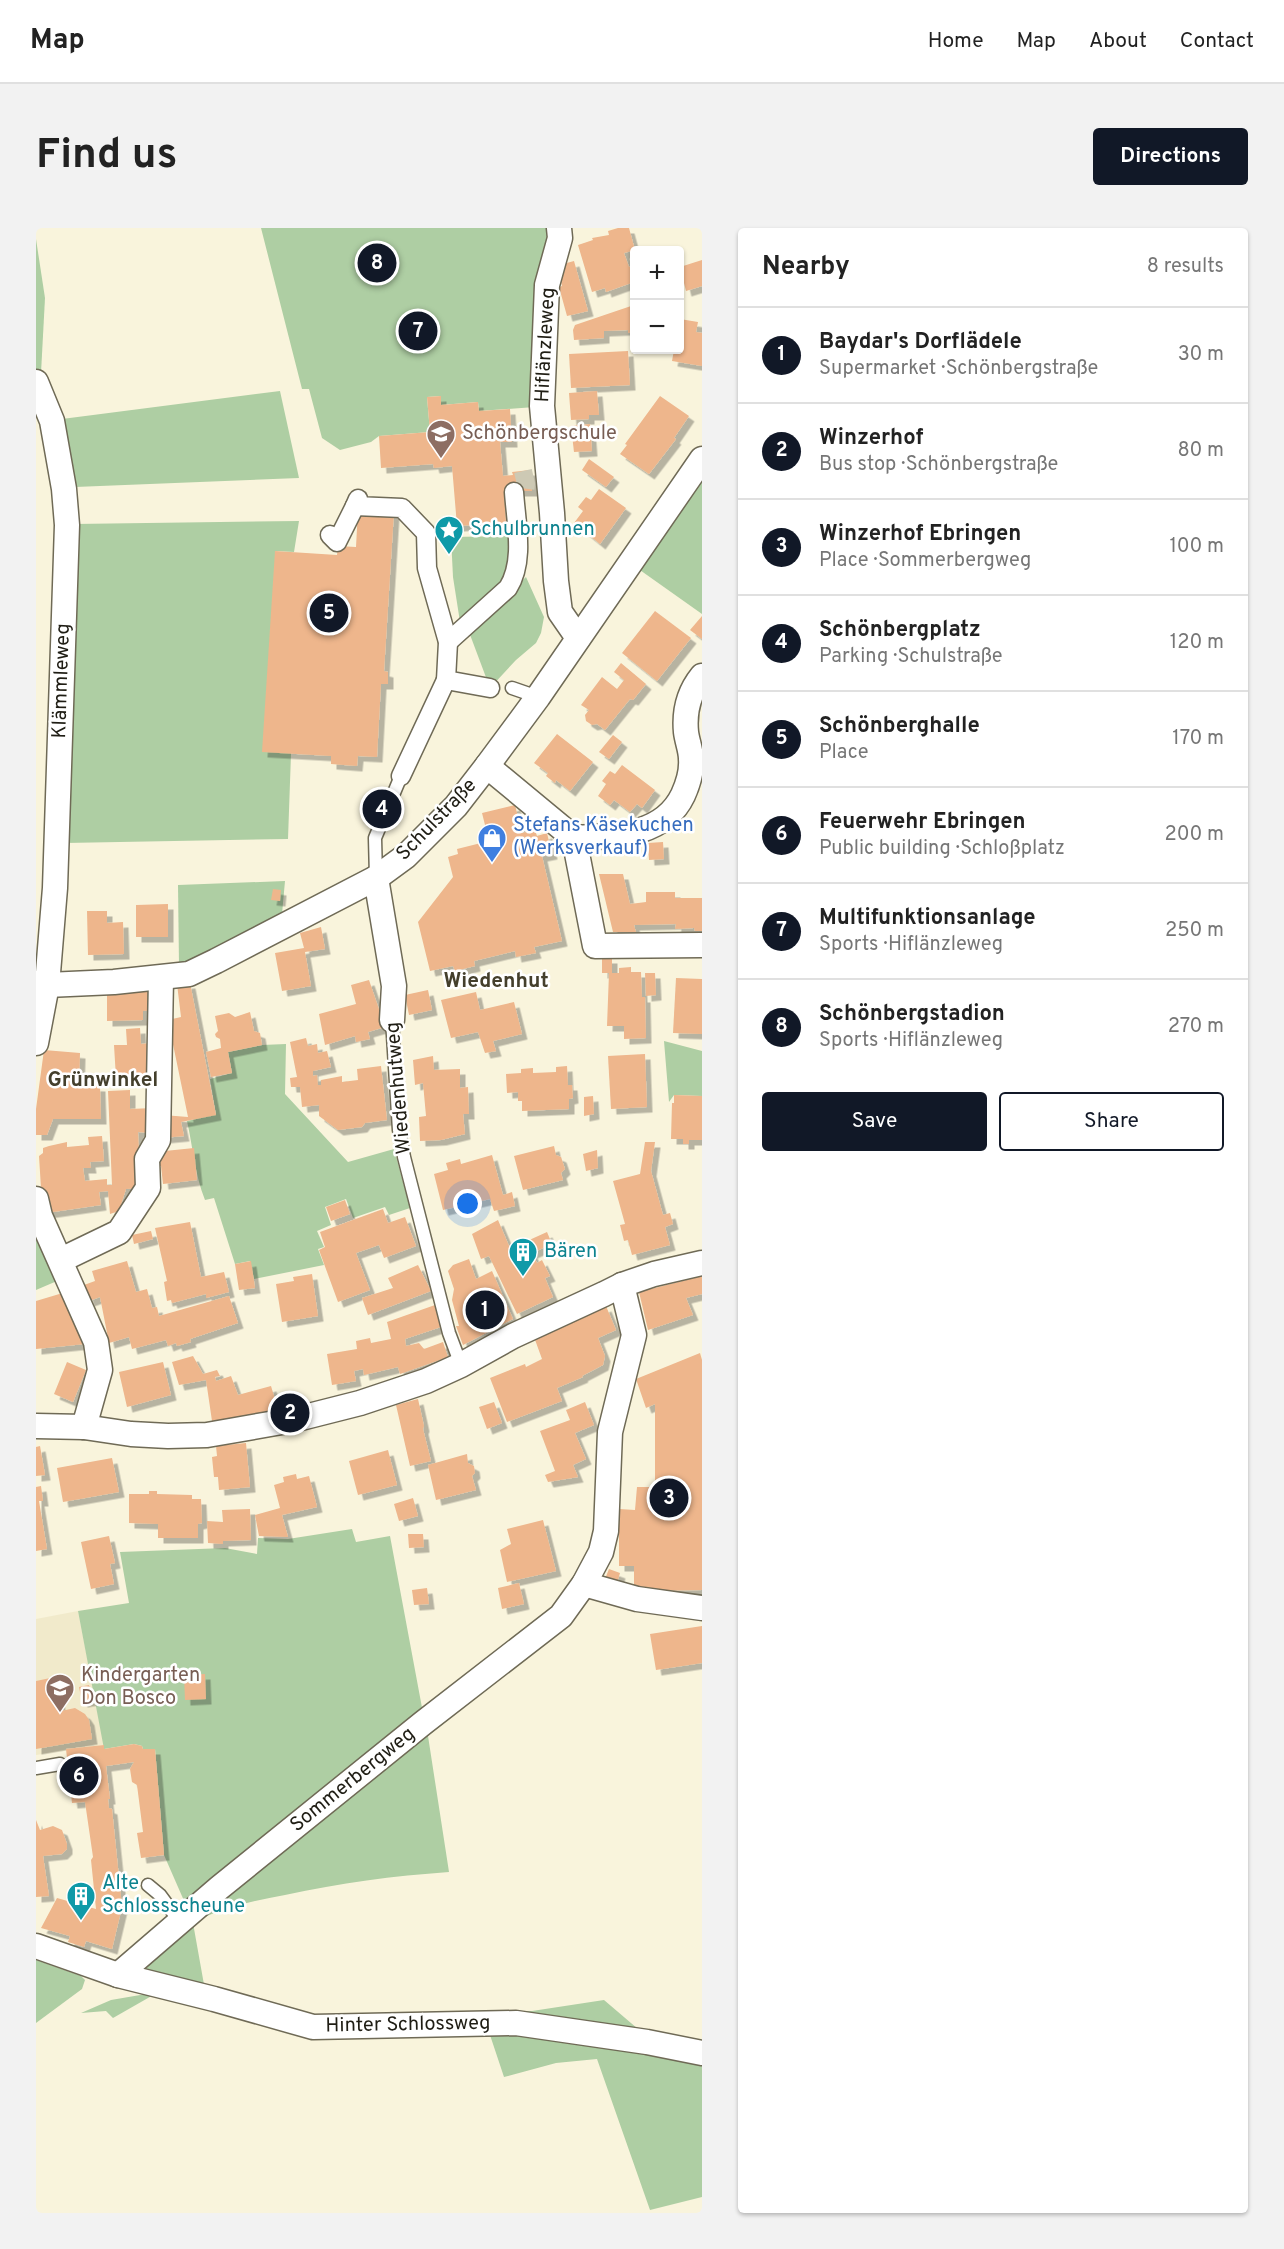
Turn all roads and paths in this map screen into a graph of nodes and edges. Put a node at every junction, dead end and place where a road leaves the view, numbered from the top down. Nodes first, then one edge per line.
1 (559, 228) edge
2 (36, 382) edge
3 (702, 459) edge
4 (514, 492) tunnel mouth
5 (330, 535) dead end
6 (578, 638) junction
7 (448, 642) junction
8 (702, 676) edge
9 (446, 680) junction
10 (490, 688) dead end
11 (512, 688) dead end
12 (538, 697) junction
13 (487, 766) junction
14 (401, 776) joint
15 (574, 838) junction
16 (376, 878) junction
17 (702, 945) edge
18 (161, 978) junction
19 (42, 984) edge
20 (392, 1020) joint
21 (36, 1042) edge
22 (36, 1199) edge
23 (61, 1260) junction
24 (702, 1263) edge
25 (622, 1285) junction
26 (461, 1365) junction
27 (36, 1426) edge
28 (84, 1427) junction
29 (584, 1584) junction
30 (702, 1608) edge
31 (60, 1764) dead end
32 (36, 1768) edge
33 (148, 1885) dead end
34 (180, 1922) junction
35 (36, 1946) edge
36 (118, 1975) junction
37 (702, 2053) edge

1 - 6 street, Hiflänzleweg
2 - 19 street, Klämmleweg
3 - 6 street, Schulstraße
4 - 7 street
5 - 7 street
6 - 12 street, Schulstraße
7 - 9 street
8 - 15 street
9 - 10 street
9 - 14 street
11 - 12 lane
12 - 13 street, Schulstraße
13 - 15 street
13 - 16 street, Schulstraße
14 - 16 lane
15 - 17 street
16 - 18 street, Schulstraße
16 - 20 street, Wiedenhutweg
18 - 19 street, Schulstraße
18 - 23 street
19 - 21 street, Klämmleweg
20 - 26 lane, Wiedenhutweg
22 - 23 street
23 - 28 street
24 - 25 street
25 - 26 street
25 - 29 street, Sommerbergweg
26 - 28 street
27 - 28 street
29 - 30 street
29 - 34 street, Sommerbergweg
31 - 32 lane
33 - 34 lane
34 - 36 street, Sommerbergweg
35 - 36 street, Hinter Schlossweg
36 - 37 street, Hinter Schlossweg

